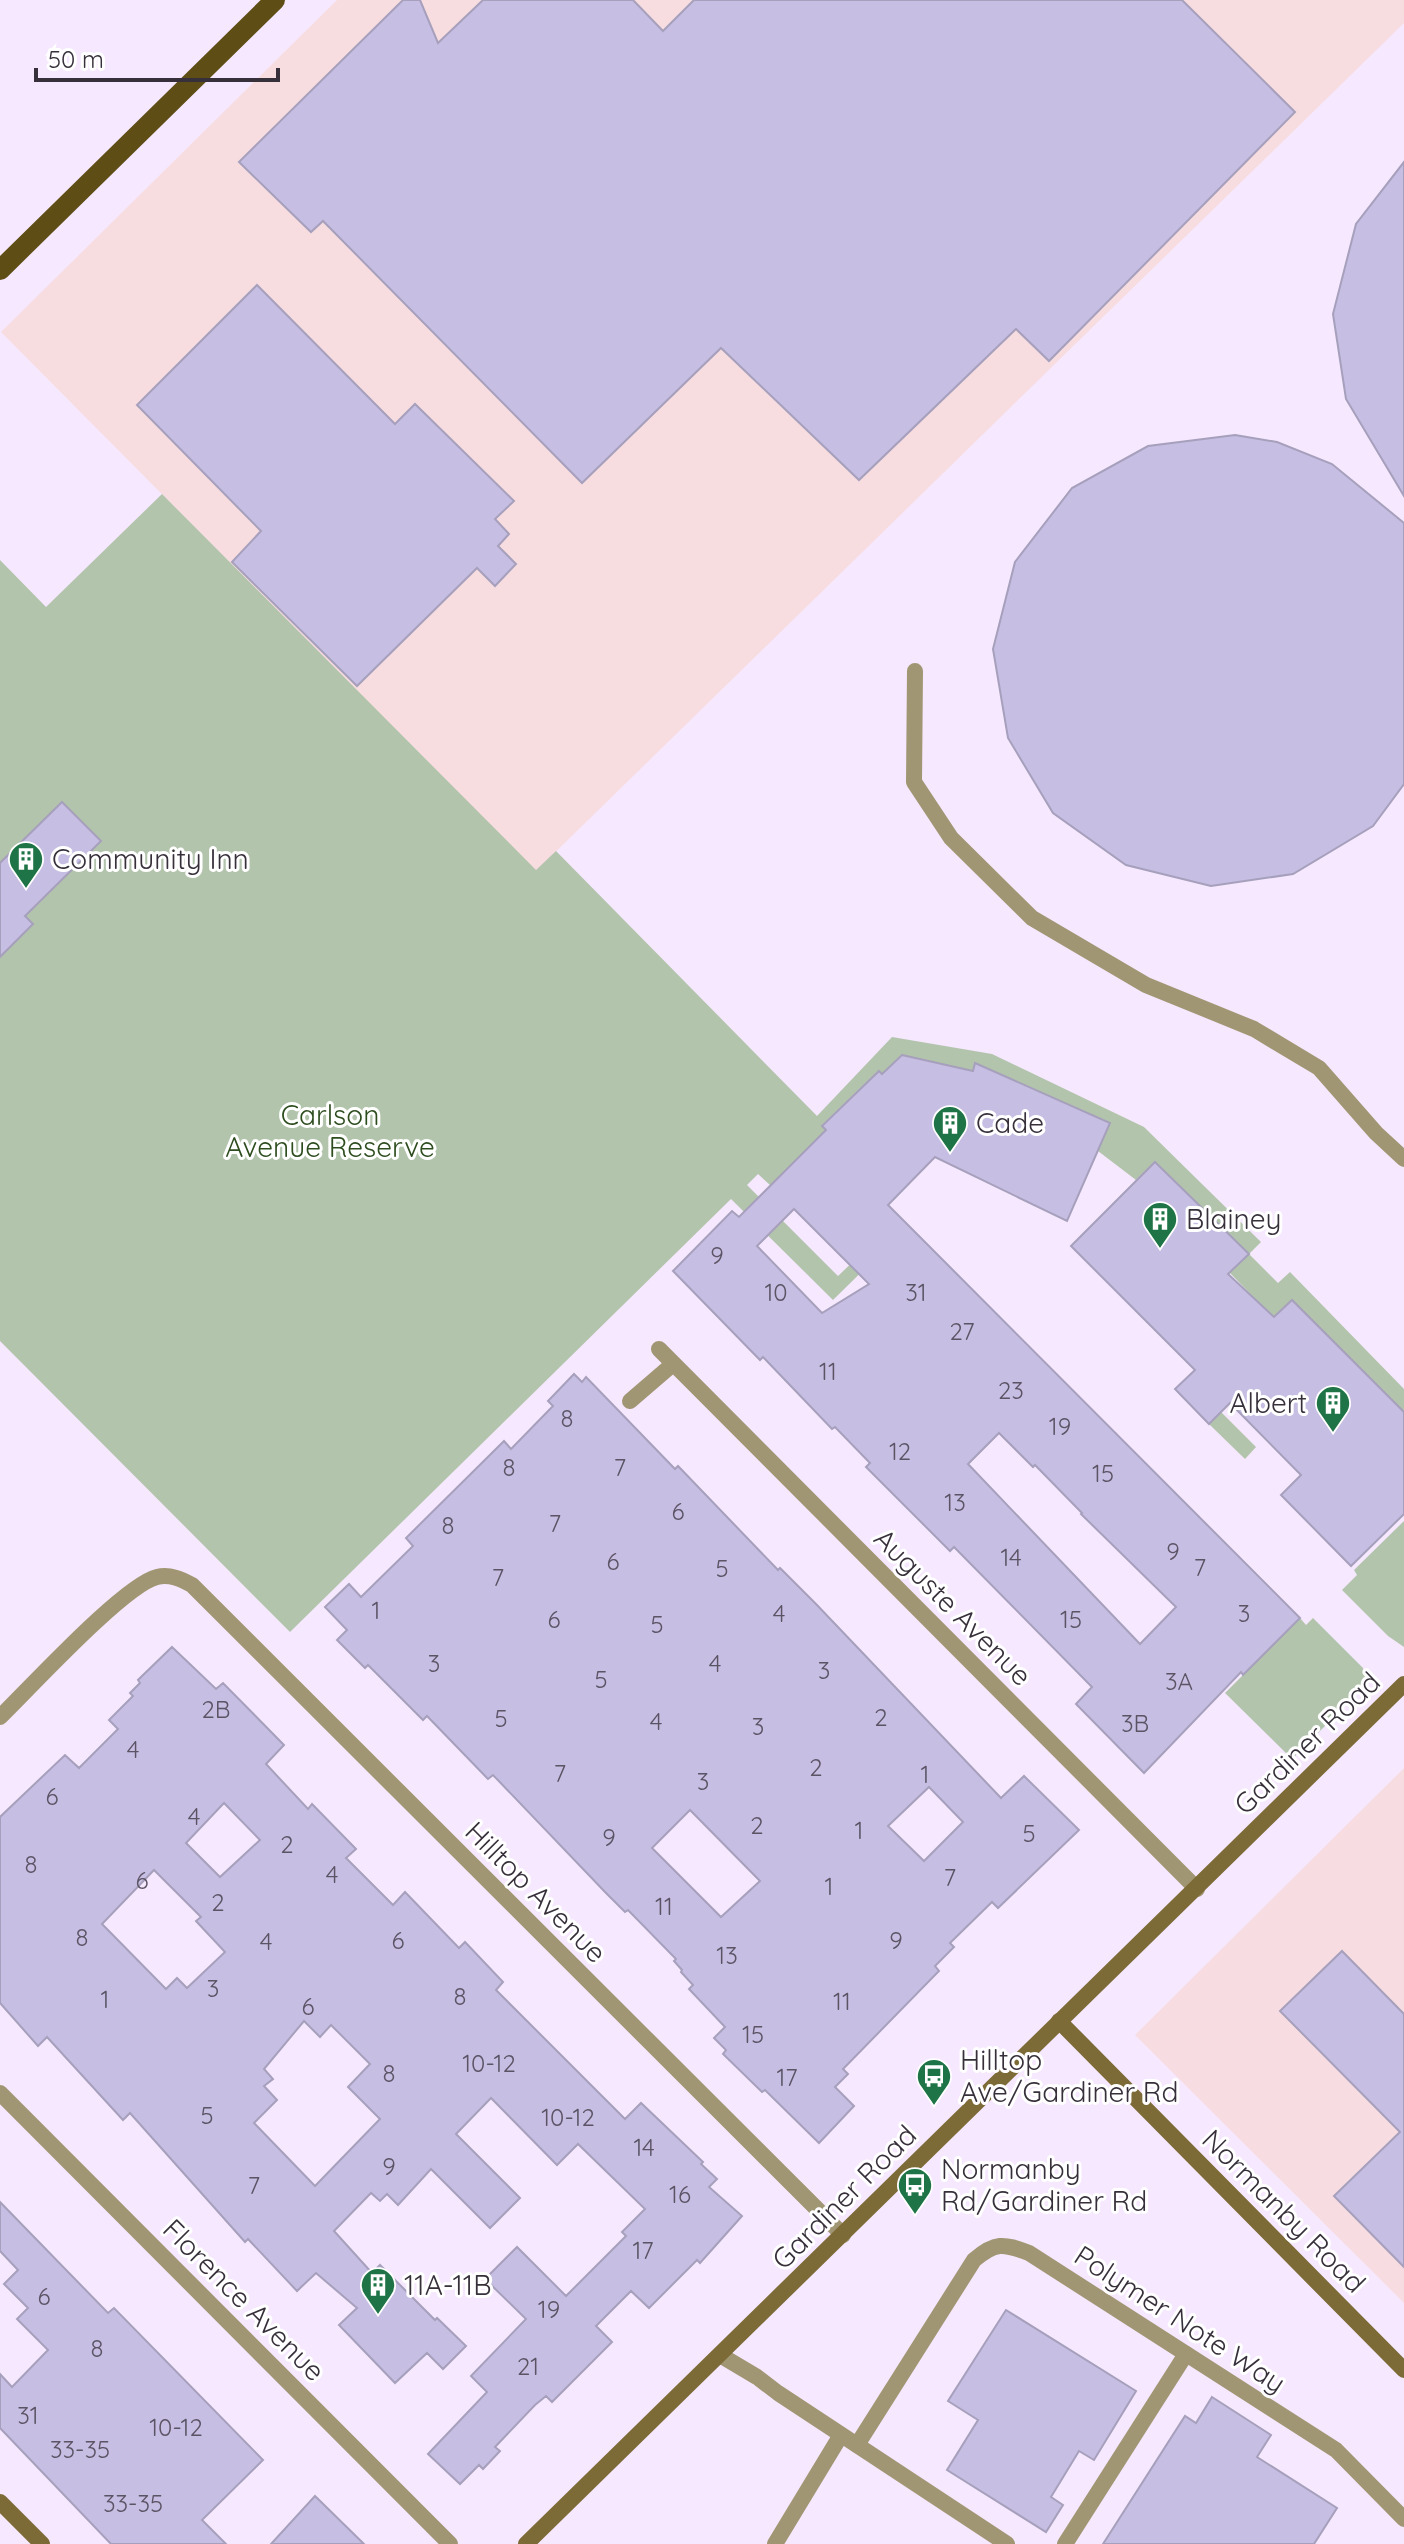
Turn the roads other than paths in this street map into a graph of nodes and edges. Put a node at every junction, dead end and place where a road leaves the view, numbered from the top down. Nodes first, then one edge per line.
1 (275, 0) edge
2 (0, 270) edge
3 (915, 671) dead end
4 (1404, 1159) edge
5 (659, 1349) dead end
6 (673, 1364) junction
7 (630, 1401) dead end
8 (1404, 1684) edge
9 (4, 1706) edge
10 (1197, 1889) junction
11 (1059, 2021) junction
12 (0, 2093) edge
13 (843, 2235) junction
14 (1186, 2354) junction
15 (720, 2355) junction
16 (1404, 2370) edge
17 (841, 2435) junction
18 (857, 2445) junction
19 (0, 2502) edge
20 (1404, 2519) edge
21 (42, 2544) edge
22 (450, 2544) edge
23 (526, 2544) edge
24 (775, 2544) edge
25 (1007, 2544) edge
26 (1065, 2544) edge

1 - 2 main road
3 - 4 street
5 - 6 street, Auguste Avenue
6 - 7 street
6 - 10 street, Auguste Avenue
8 - 10 street, Gardiner Road
9 - 13 street, Hilltop Avenue
10 - 11 street, Gardiner Road
11 - 13 street, Gardiner Road
11 - 16 street, Normanby Road
12 - 22 street, Florence Avenue
13 - 15 street, Gardiner Road
14 - 18 street, Polymer Note Way
14 - 20 street, Polymer Note Way
14 - 26 street
15 - 17 street
15 - 23 street, Gardiner Road
17 - 18 street
17 - 24 street
18 - 25 street
19 - 21 street

